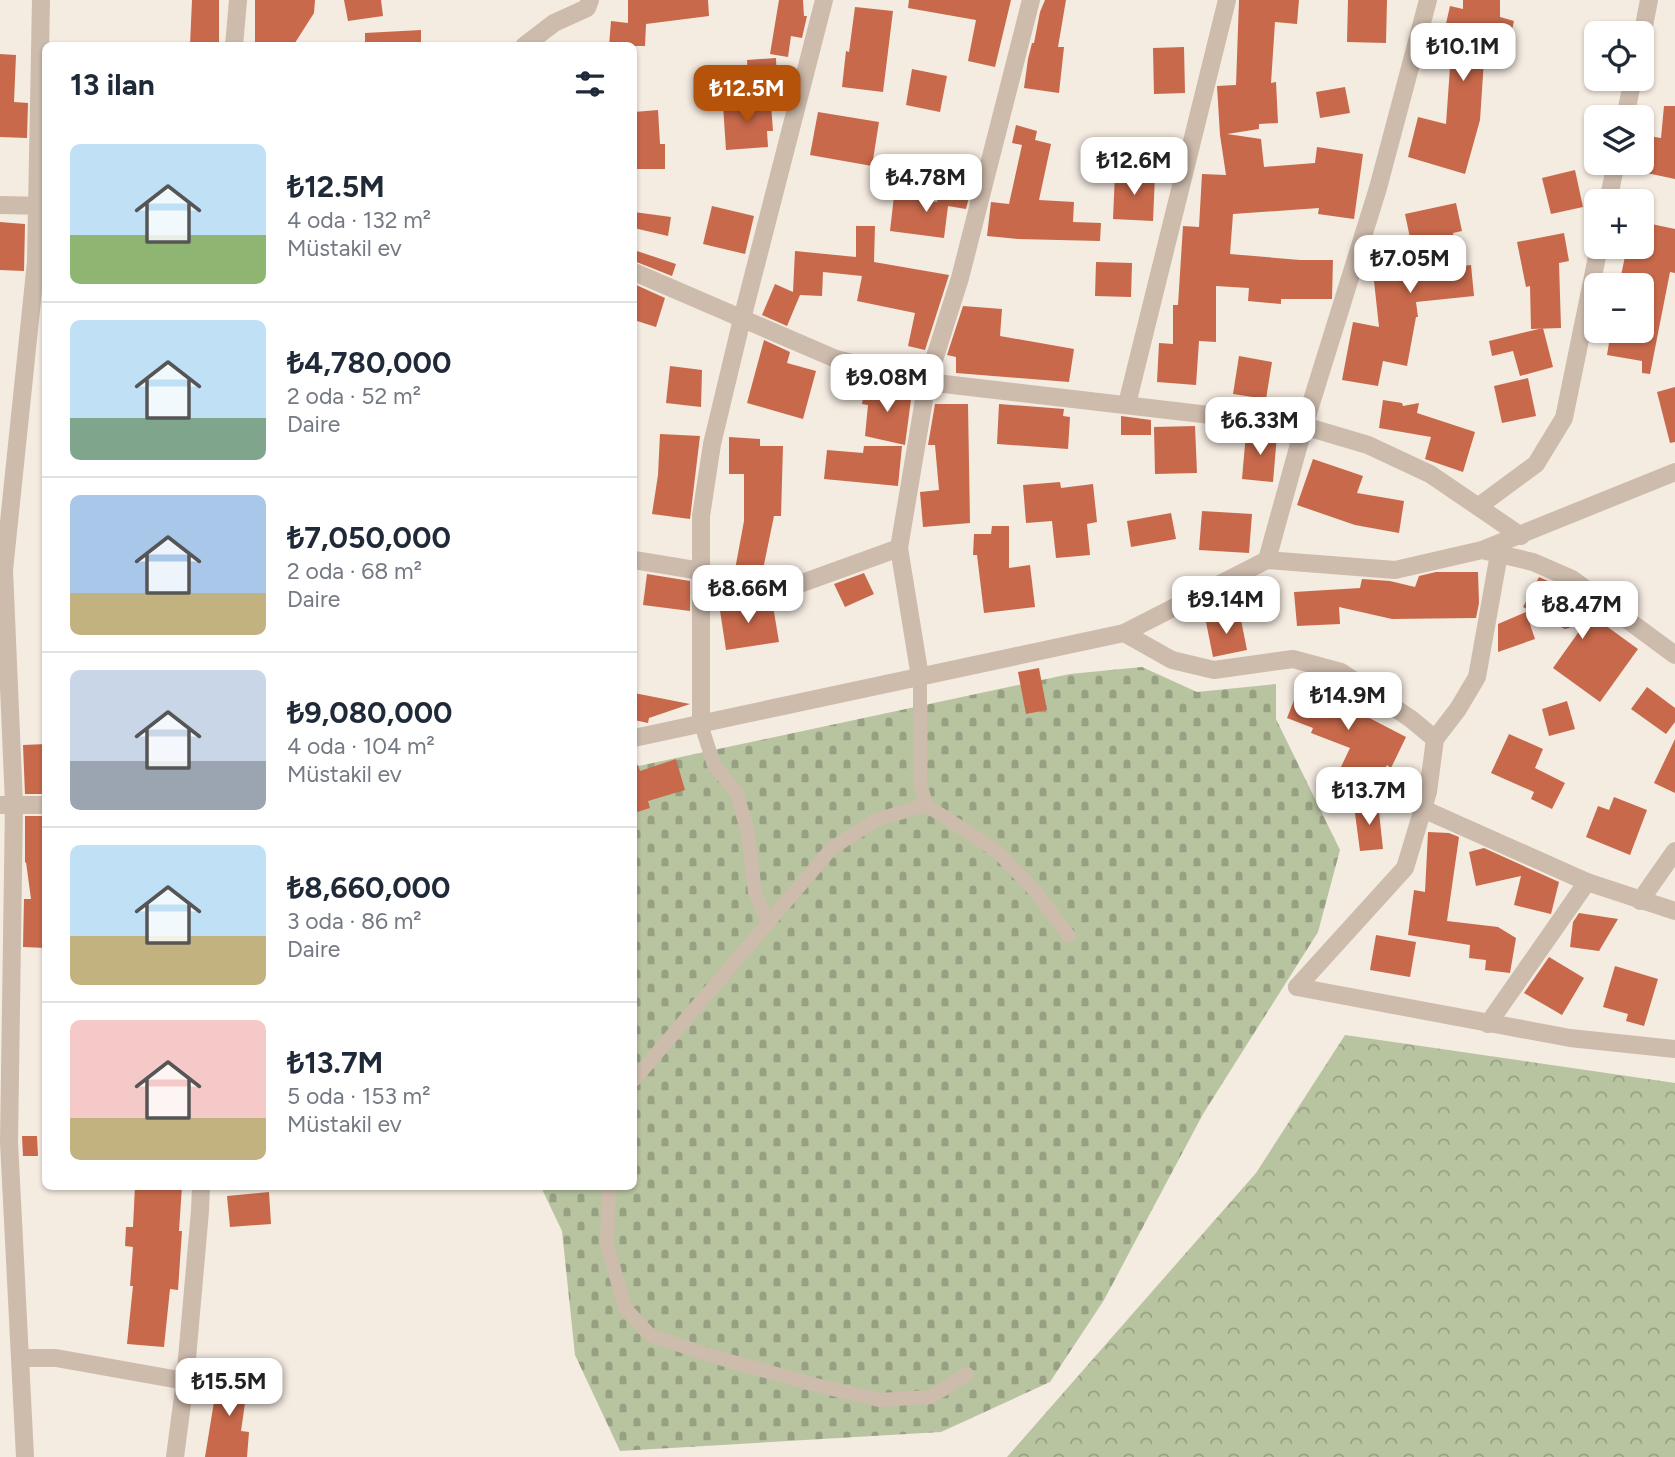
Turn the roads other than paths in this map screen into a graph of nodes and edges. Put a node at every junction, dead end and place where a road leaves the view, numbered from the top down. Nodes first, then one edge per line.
1 (41, 0) edge
2 (238, 0) edge
3 (590, 0) edge
4 (824, 0) edge
5 (1031, 0) edge
6 (1227, 0) edge
7 (1427, 0) edge
8 (1649, 0) edge
9 (1645, 21) edge
10 (234, 42) edge
11 (529, 42) edge
12 (0, 205) edge
13 (41, 206) edge
14 (1596, 259) edge
15 (637, 273) edge
16 (742, 319) junction
17 (928, 382) junction
18 (1127, 404) junction
19 (1304, 426) junction
20 (1675, 472) edge
21 (1479, 506) junction
22 (1521, 536) junction
23 (899, 548) junction
24 (1491, 552) junction
25 (637, 560) edge
26 (1267, 560) junction
27 (701, 571) junction
28 (1124, 633) junction
29 (1675, 655) edge
30 (920, 677) junction
31 (701, 724) junction
32 (637, 737) edge
33 (1435, 739) junction
34 (7, 804) edge
35 (42, 804) edge
36 (926, 805) junction
37 (1423, 809) junction
38 (1675, 851) edge
39 (1587, 882) junction
40 (1640, 901) junction
41 (1675, 911) edge
42 (768, 923) junction
43 (1069, 936) dead end
44 (1488, 1024) junction
45 (1675, 1049) edge
46 (637, 1076) edge
47 (201, 1190) edge
48 (609, 1190) edge
49 (20, 1357) junction
50 (967, 1374) dead end
51 (185, 1381) junction
52 (25, 1457) edge
53 (175, 1457) edge

1 - 13 street
2 - 10 street
3 - 11 street
4 - 16 street
5 - 17 street
6 - 18 street
7 - 19 street
8 - 9 street
12 - 13 street
13 - 34 street
14 - 21 street
15 - 16 street
16 - 17 street
16 - 27 street
17 - 18 street
17 - 23 street
18 - 19 street
19 - 21 street
19 - 26 street
20 - 22 street
21 - 22 street
22 - 24 street
23 - 27 street
23 - 30 street
24 - 26 street
24 - 29 street
24 - 33 street
25 - 27 street
26 - 28 street
27 - 31 street
28 - 30 street
28 - 33 street
30 - 31 street
30 - 36 street
31 - 32 street
31 - 42 street
33 - 37 street
34 - 35 street
34 - 49 street
36 - 42 street
36 - 43 street
37 - 39 street
37 - 44 street
38 - 40 street
39 - 40 street
39 - 44 street
40 - 41 street
42 - 46 street
44 - 45 street
47 - 51 street
48 - 50 street
49 - 51 street
49 - 52 street
51 - 53 street

